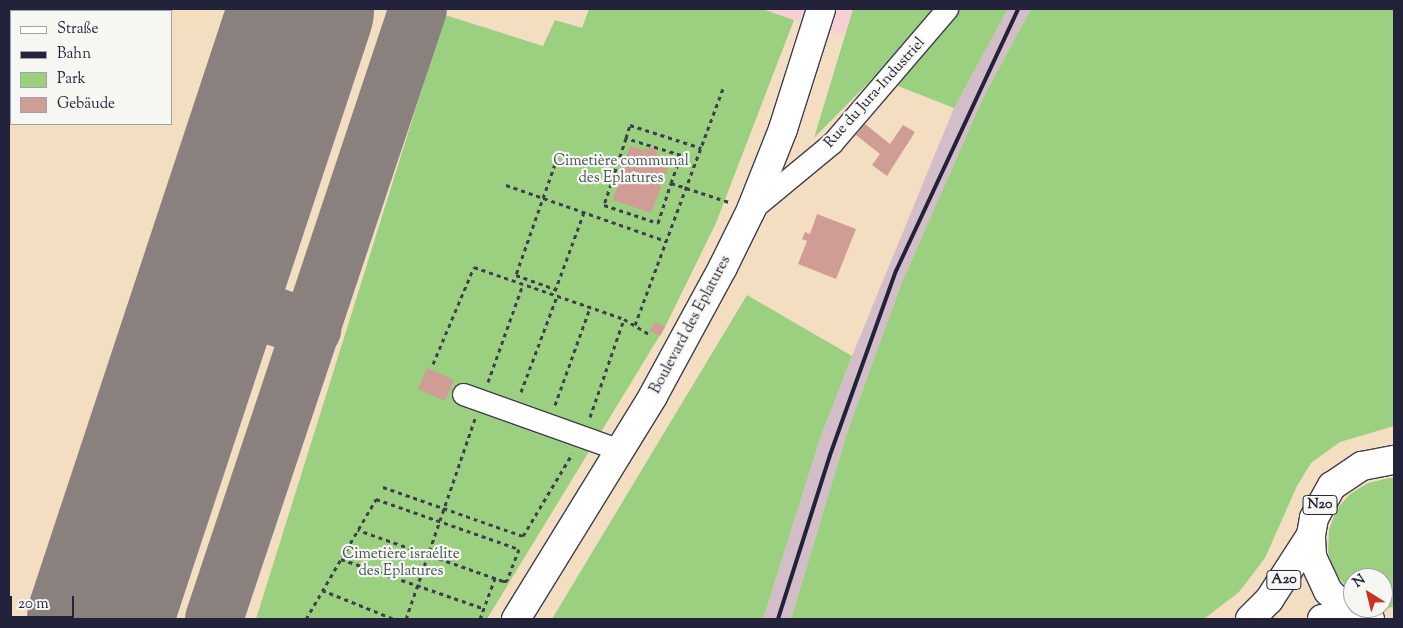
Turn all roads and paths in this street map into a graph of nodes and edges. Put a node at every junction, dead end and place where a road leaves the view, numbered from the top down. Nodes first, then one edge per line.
1 (821, 9) edge
2 (947, 9) edge
3 (723, 88) dead end
4 (626, 138) junction
5 (701, 148) junction
6 (555, 164) dead end
7 (672, 183) junction
8 (506, 185) dead end
9 (686, 188) junction
10 (544, 198) junction
11 (751, 210) junction
12 (584, 212) junction
13 (666, 241) junction
14 (523, 284) junction
15 (555, 293) junction
16 (590, 308) junction
17 (624, 319) junction
18 (635, 325) junction
19 (651, 335) dead end
20 (433, 364) dead end
21 (472, 397) junction
22 (514, 412) junction
23 (548, 425) junction
24 (583, 437) junction
25 (620, 450) junction
26 (1394, 460) edge
27 (383, 487) dead end
28 (442, 509) junction
29 (438, 521) junction
30 (358, 530) junction
31 (1311, 536) junction
32 (427, 554) junction
33 (341, 559) junction
34 (495, 578) junction
35 (417, 585) junction
36 (322, 590) junction
37 (1343, 602) edge
38 (486, 609) junction
39 (1343, 618) edge
40 (306, 619) edge
41 (394, 619) edge
42 (406, 619) edge
43 (480, 619) edge
44 (516, 619) edge
45 (1250, 619) edge
46 (1322, 619) edge

1 - 11 main road, Boulevard des Eplatures
2 - 11 street, Rue du Jura-Industriel
3 - 5 path
4 - 5 path
4 - 7 path
4 - 7 path
5 - 9 path
6 - 10 path
7 - 9 path
8 - 10 path
9 - 11 path
9 - 13 path
10 - 12 path
10 - 15 path
11 - 25 main road, Boulevard des Eplatures
12 - 13 path
12 - 15 path
13 - 18 path
14 - 15 path
14 - 20 path
14 - 21 path
15 - 16 path
15 - 22 path
16 - 17 path
16 - 23 path
17 - 18 path
17 - 24 path
18 - 19 path
21 - 22 street
21 - 28 path
22 - 23 street
23 - 24 street
24 - 25 street
24 - 28 path
25 - 44 main road, Boulevard des Eplatures
26 - 31 main road, N20
27 - 28 path
28 - 29 path
29 - 30 path
29 - 32 path
29 - 34 path
30 - 32 path
30 - 33 path
31 - 37 main road, N20
31 - 45 main road, A20
32 - 34 path
32 - 35 path
33 - 35 path
33 - 36 path
34 - 38 path
35 - 38 path
35 - 42 path
36 - 40 path
36 - 41 path
38 - 43 path
39 - 46 main road

